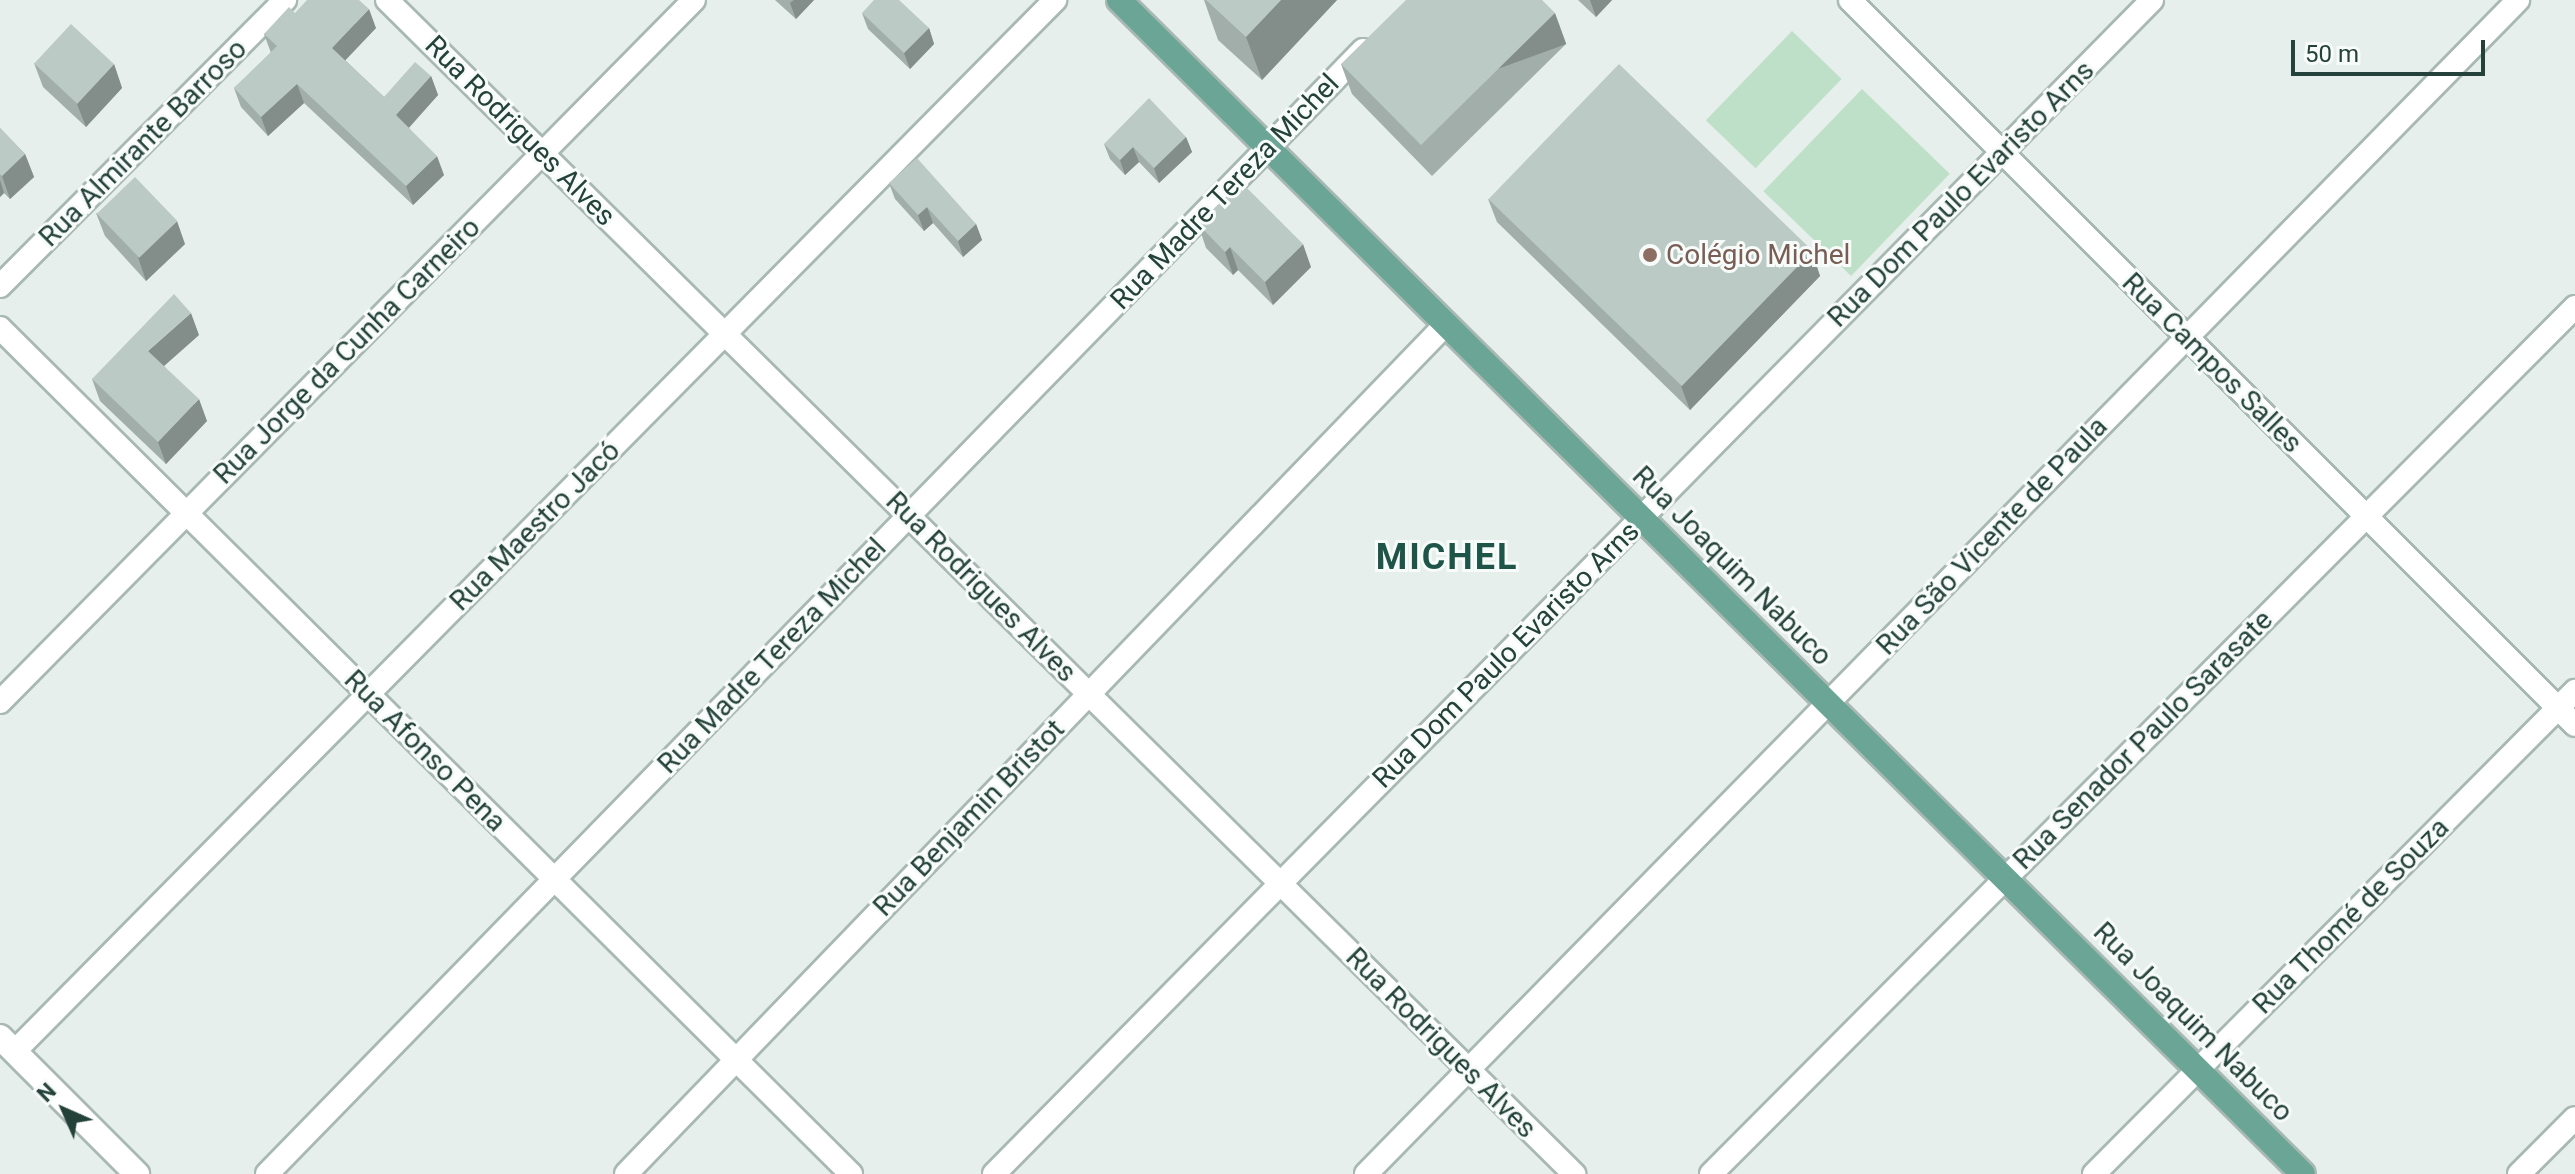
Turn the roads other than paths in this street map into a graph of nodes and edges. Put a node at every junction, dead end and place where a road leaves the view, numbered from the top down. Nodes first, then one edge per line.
1 (285, 0) edge
2 (387, 0) edge
3 (694, 0) edge
4 (1055, 0) edge
5 (1119, 0) edge
6 (1850, 0) edge
7 (2152, 0) edge
8 (2518, 0) edge
9 (1378, 34) edge
10 (1268, 148) junction
11 (2001, 153) junction
12 (542, 154) junction
13 (0, 286) edge
14 (2575, 307) edge
15 (1446, 324) junction
16 (0, 328) edge
17 (724, 334) junction
18 (2187, 337) junction
19 (186, 513) junction
20 (908, 516) junction
21 (1642, 518) junction
22 (2363, 518) junction
23 (2575, 691) edge
24 (368, 694) junction
25 (1089, 694) junction
26 (0, 702) edge
27 (1828, 703) junction
28 (2558, 708) junction
29 (2575, 725) edge
30 (555, 879) junction
31 (2005, 879) junction
32 (1281, 884) junction
33 (7, 1044) edge
34 (736, 1060) junction
35 (1469, 1069) junction
36 (2198, 1070) junction
37 (2575, 1118) edge
38 (137, 1174) edge
39 (267, 1174) edge
40 (626, 1174) edge
41 (851, 1174) edge
42 (994, 1174) edge
43 (1366, 1174) edge
44 (1574, 1174) edge
45 (1711, 1174) edge
46 (2094, 1174) edge
47 (2303, 1174) edge
48 (2519, 1174) edge

1 - 13 street, Rua Almirante Barroso
2 - 12 street, Rua Rodrigues Alves
3 - 12 street, Rua Jorge da Cunha Carneiro
4 - 17 street, Rua Maestro Jacó
5 - 10 main road, Rua Joaquim Nabuco
6 - 11 street, Rua Campos Salles
7 - 11 street, Rua Dom Paulo Evaristo Arns
8 - 18 street, Rua São Vicente de Paula
9 - 10 street, Rua Madre Tereza Michel
10 - 15 main road, Rua Joaquim Nabuco
10 - 20 street, Rua Madre Tereza Michel
11 - 18 street, Rua Campos Salles
11 - 21 street, Rua Dom Paulo Evaristo Arns
12 - 17 street, Rua Rodrigues Alves
12 - 19 street, Rua Jorge da Cunha Carneiro
14 - 22 street, Rua Senador Paulo Sarasate
15 - 21 main road, Rua Joaquim Nabuco
15 - 25 street, Rua Benjamin Bristot
16 - 19 street, Rua Afonso Pena
17 - 20 street, Rua Rodrigues Alves
17 - 24 street, Rua Maestro Jacó
18 - 22 street, Rua Campos Salles
18 - 27 street, Rua São Vicente de Paula
19 - 24 street, Rua Afonso Pena
19 - 26 street, Rua Jorge da Cunha Carneiro
20 - 25 street, Rua Rodrigues Alves
20 - 30 street, Rua Madre Tereza Michel
21 - 27 main road, Rua Joaquim Nabuco
21 - 32 street, Rua Dom Paulo Evaristo Arns
22 - 28 street, Rua Campos Salles
22 - 31 street, Rua Senador Paulo Sarasate
23 - 28 street, Rua Thomé de Souza
24 - 30 street, Rua Afonso Pena
24 - 33 street, Rua Maestro Jacó
25 - 32 street, Rua Rodrigues Alves
25 - 34 street, Rua Benjamin Bristot
27 - 31 main road, Rua Joaquim Nabuco
27 - 35 street, Rua São Vicente de Paula
28 - 29 street, Rua Campos Salles
28 - 36 street, Rua Thomé de Souza
30 - 34 street, Rua Afonso Pena
30 - 39 street, Rua Madre Tereza Michel
31 - 36 main road, Rua Joaquim Nabuco
31 - 45 street, Rua Senador Paulo Sarasate
32 - 35 street, Rua Rodrigues Alves
32 - 42 street, Rua Dom Paulo Evaristo Arns
33 - 38 street
34 - 40 street, Rua Benjamin Bristot
34 - 41 street, Rua Afonso Pena
35 - 43 street, Rua São Vicente de Paula
35 - 44 street, Rua Rodrigues Alves
36 - 46 street, Rua Thomé de Souza
36 - 47 main road, Rua Joaquim Nabuco
37 - 48 street

